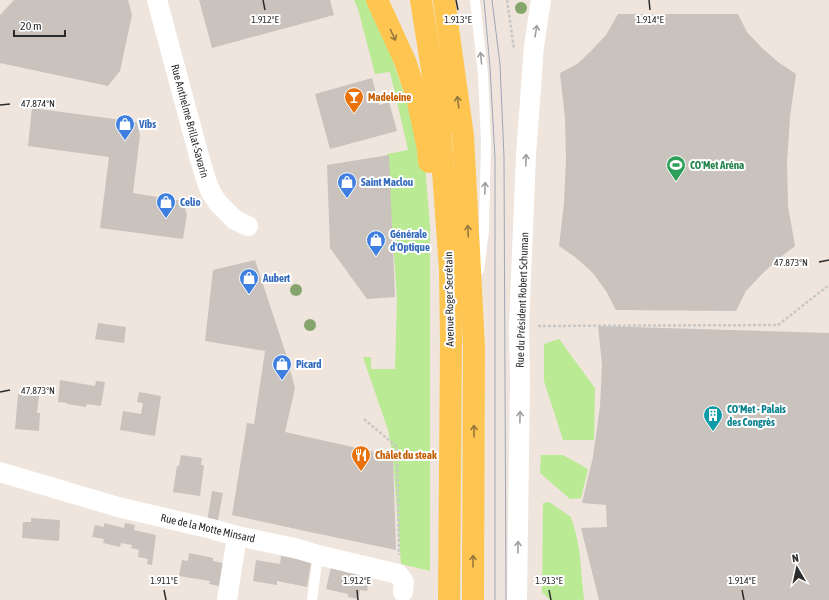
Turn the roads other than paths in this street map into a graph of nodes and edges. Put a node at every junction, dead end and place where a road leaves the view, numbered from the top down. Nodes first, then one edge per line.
1 (157, 0) edge
2 (377, 0) edge
3 (421, 0) edge
4 (444, 0) edge
5 (475, 0) edge
6 (541, 0) edge
7 (248, 226) dead end
8 (472, 324) junction
9 (0, 472) edge
10 (237, 536) junction
11 (318, 555) junction
12 (449, 569) junction
13 (401, 583) road end
14 (228, 600) edge
15 (312, 600) edge
16 (449, 600) edge
17 (473, 600) edge
18 (517, 600) edge

1 - 7 street, Rue Anthelme Brillat-Savarin
2 -> 12 main road
3 - 12 main road, Avenue Roger Secrétain
8 -> 4 main road, Avenue Roger Secrétain
8 -> 5 lane
18 -> 6 street, Rue du Président Robert Schuman
17 -> 8 main road, Avenue Roger Secrétain
9 - 10 street, Rue de la Motte Minsard
10 - 11 street, Rue de la Motte Minsard
10 - 14 street
11 - 13 street, Rue de la Motte Minsard
11 - 15 lane
12 - 16 main road, Avenue Roger Secrétain

